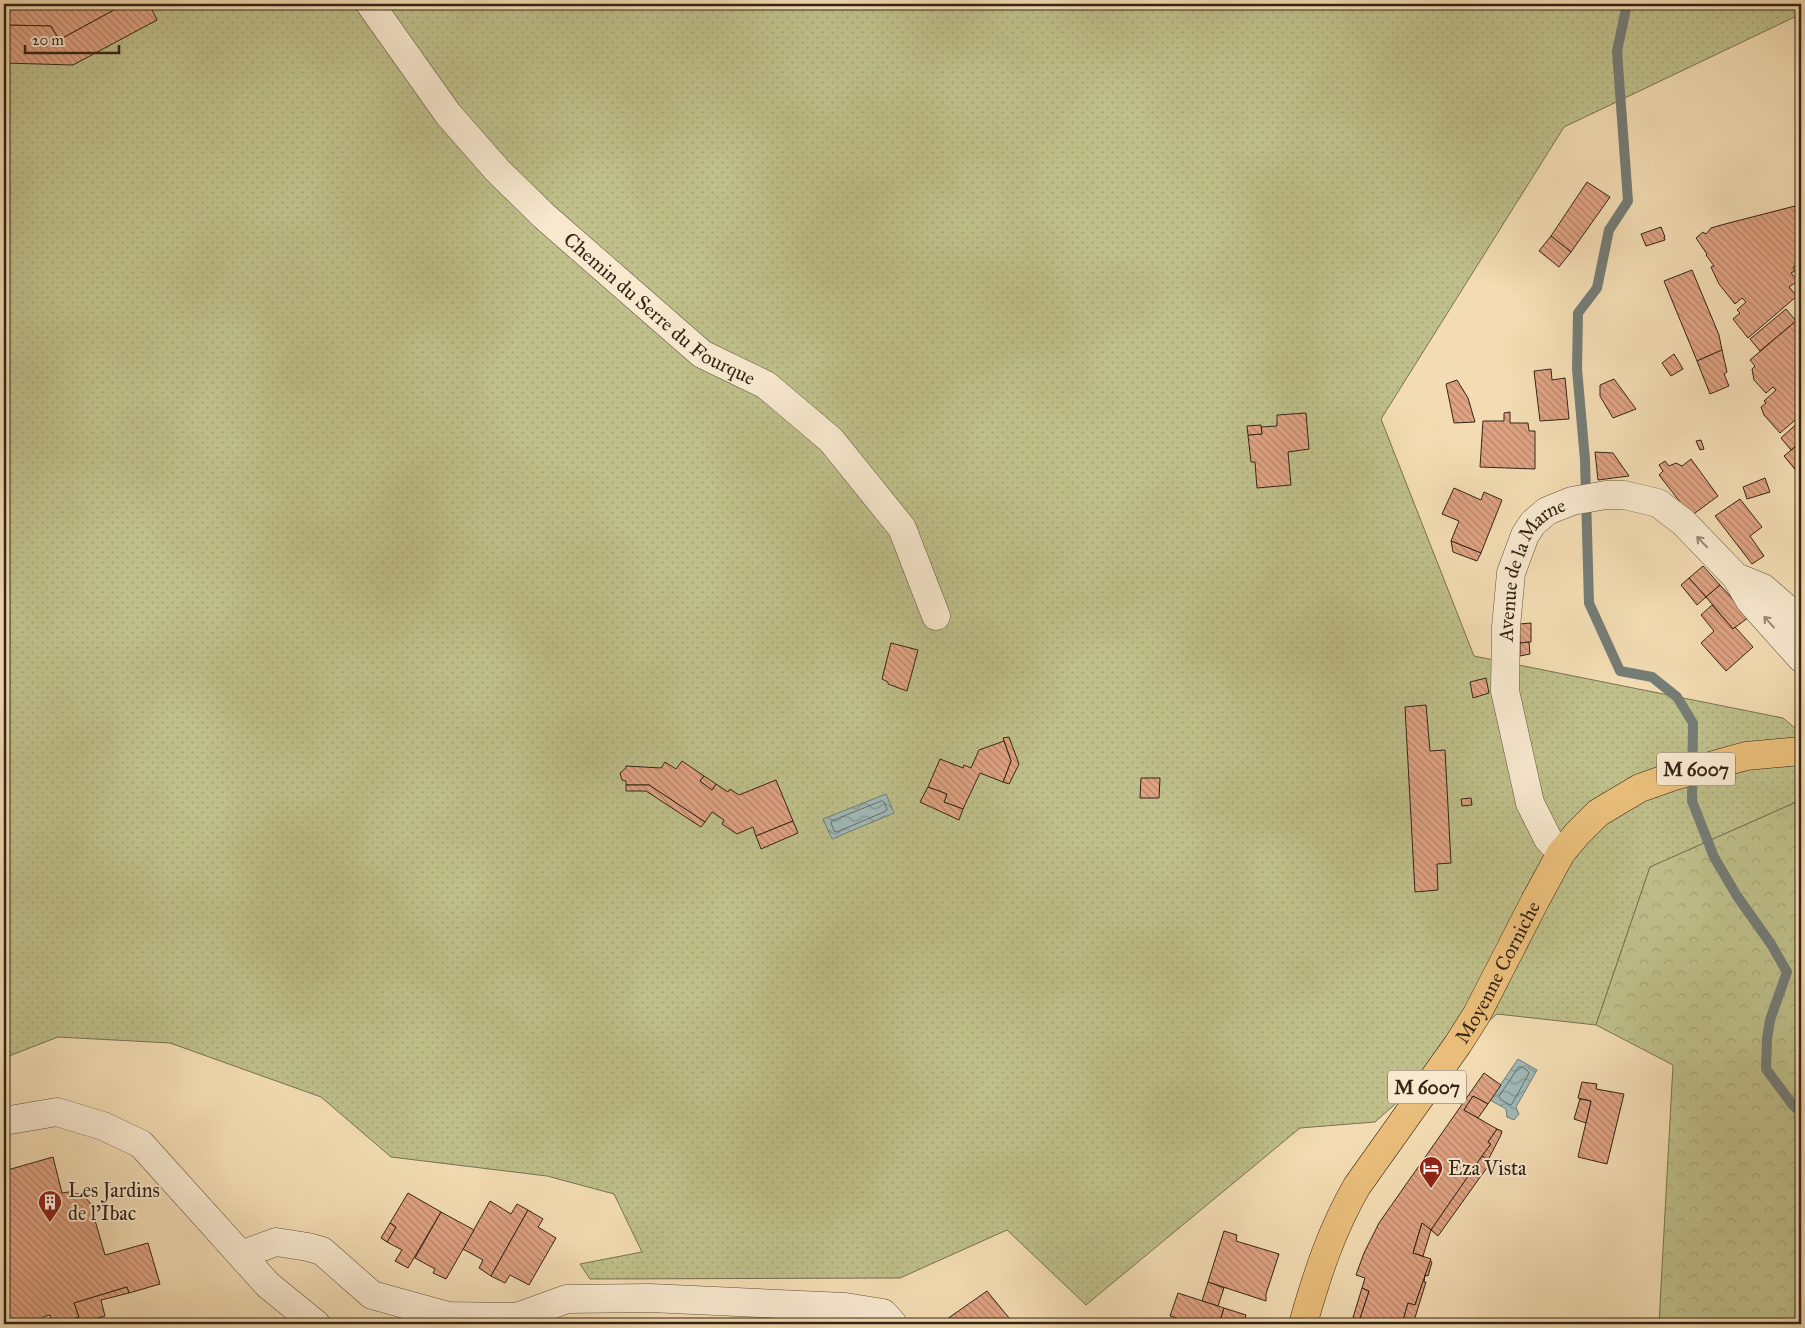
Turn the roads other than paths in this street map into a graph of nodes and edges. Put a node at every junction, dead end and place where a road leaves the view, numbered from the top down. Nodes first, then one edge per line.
1 (370, 4) edge
2 (1736, 577) junction
3 (936, 616) dead end
4 (1801, 621) edge
5 (1801, 658) edge
6 (1801, 751) edge
7 (1561, 853) junction
8 (4, 1120) edge
9 (241, 1255) junction
10 (316, 1324) edge
11 (893, 1324) edge
12 (1303, 1324) edge

1 - 3 street, Chemin du Serre du Fourque
2 - 4 street, Avenue de la Marne
5 -> 2 street
2 -> 7 street, Avenue de la Marne
6 - 7 main road, Moyenne Corniche / M 6007
7 - 12 main road, Moyenne Corniche / M 6007
8 - 9 street
9 - 10 street
9 - 11 street

